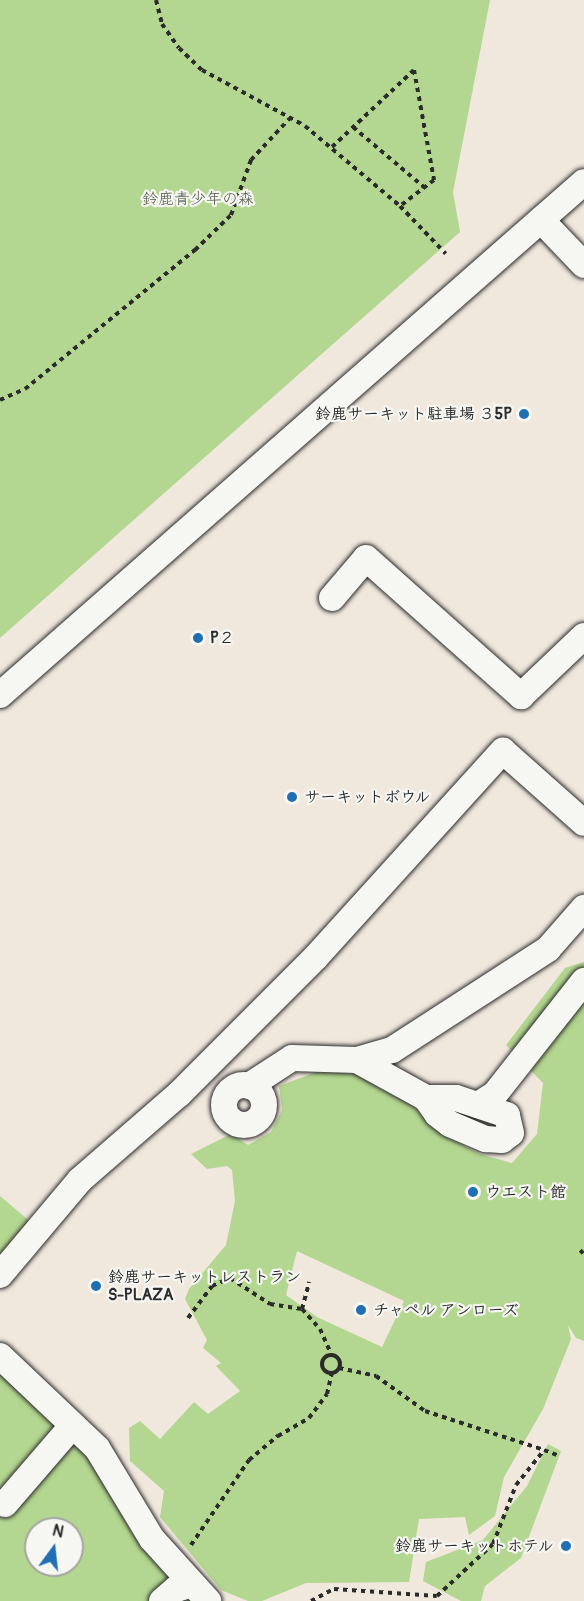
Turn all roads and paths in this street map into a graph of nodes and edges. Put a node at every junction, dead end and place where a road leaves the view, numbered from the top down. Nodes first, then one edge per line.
1 (156, 0) edge
2 (290, 118) junction
3 (353, 127) junction
4 (332, 147) junction
5 (584, 182) edge
6 (425, 188) junction
7 (400, 206) junction
8 (541, 220) junction
9 (446, 254) dead end
10 (584, 265) edge
11 (0, 400) edge
12 (332, 598) dead end
13 (584, 636) edge
14 (0, 695) edge
15 (584, 823) edge
16 (584, 908) edge
17 (584, 981) edge
18 (357, 1060) junction
19 (249, 1086) dead end
20 (426, 1098) junction
21 (478, 1105) junction
22 (580, 1250) dead end
23 (584, 1254) edge
24 (0, 1275) edge
25 (309, 1282) dead end
26 (302, 1309) junction
27 (188, 1318) dead end
28 (0, 1356) edge
29 (332, 1356) junction
30 (339, 1368) junction
31 (332, 1373) junction
32 (73, 1425) junction
33 (544, 1450) junction
34 (560, 1456) dead end
35 (5, 1504) dead end
36 (173, 1562) junction
37 (200, 1592) edge
38 (162, 1601) edge
39 (310, 1601) edge

1 - 2 path
2 - 4 path
2 - 11 path
3 - 4 path
3 - 6 path
3 - 6 path
4 - 7 path
5 - 8 street
6 - 7 path
7 - 9 path
8 - 10 street
8 - 14 street
12 - 13 street
15 - 24 street
16 - 18 street
17 - 21 street
18 - 19 street
18 - 20 street
20 - 21 street
20 - 21 street
22 - 23 path
25 - 26 path
26 - 27 path
26 - 29 path
28 - 32 street
29 - 30 path
29 - 31 path
30 - 31 path
30 - 33 path
31 - 36 path
32 - 35 street
32 - 36 street
33 - 34 path
33 - 39 path
36 - 37 street
37 - 38 street

